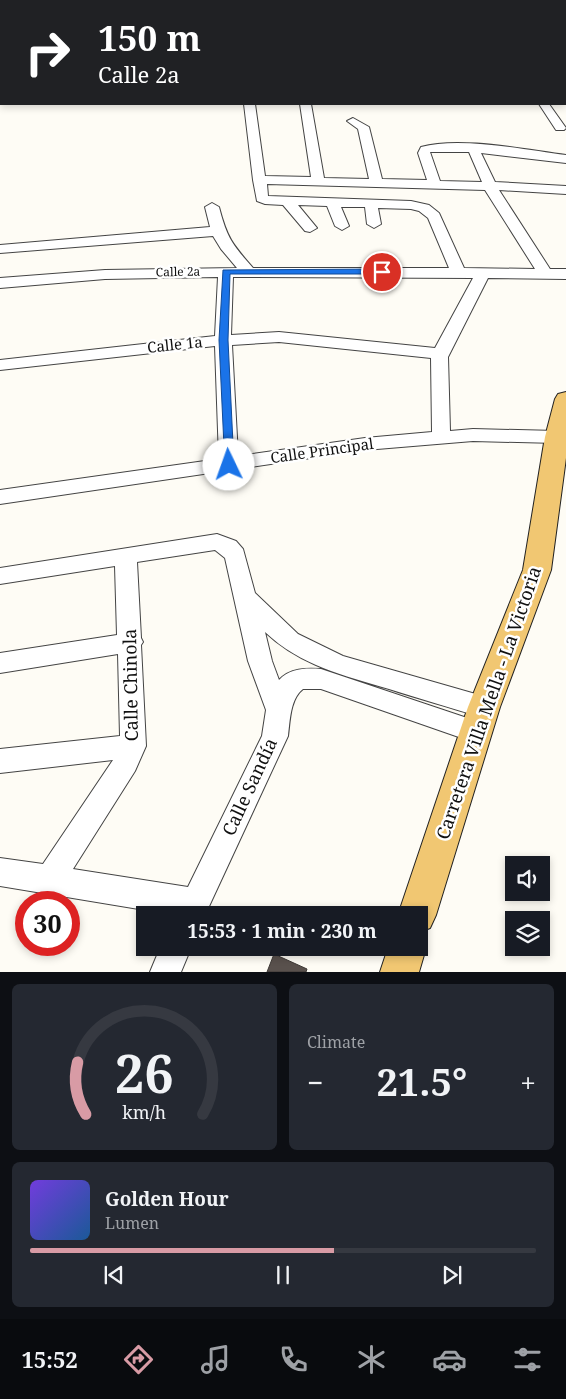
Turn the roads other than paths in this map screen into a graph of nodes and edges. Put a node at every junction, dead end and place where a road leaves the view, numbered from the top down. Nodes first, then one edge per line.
1 (249, 105) edge
2 (304, 105) edge
3 (545, 105) edge
4 (566, 113) edge
5 (551, 114) junction
6 (353, 121) dead end
7 (560, 128) dead end
8 (473, 148) junction
9 (541, 156) junction
10 (566, 159) edge
11 (260, 180) junction
12 (318, 182) junction
13 (376, 183) junction
14 (435, 184) junction
15 (490, 186) junction
16 (548, 189) junction
17 (566, 190) edge
18 (287, 201) junction
19 (333, 203) junction
20 (371, 204) junction
21 (212, 207) dead end
22 (374, 224) dead end
23 (342, 226) dead end
24 (310, 228) dead end
25 (218, 231) junction
26 (64, 244) junction
27 (0, 249) edge
28 (226, 272) junction
29 (249, 272) junction
30 (458, 272) junction
31 (483, 273) junction
32 (546, 274) junction
33 (566, 274) edge
34 (66, 276) junction
35 (0, 283) edge
36 (223, 340) junction
37 (441, 354) junction
38 (0, 365) edge
39 (566, 399) edge
40 (441, 436) junction
41 (557, 437) junction
42 (229, 465) junction
43 (0, 497) edge
44 (126, 557) junction
45 (0, 576) edge
46 (244, 596) junction
47 (131, 642) junction
48 (0, 663) edge
49 (279, 710) junction
50 (480, 719) junction
51 (134, 746) junction
52 (0, 761) edge
53 (0, 872) edge
54 (50, 879) junction
55 (179, 906) edge
56 (194, 906) edge
57 (420, 906) edge
58 (172, 956) edge
59 (404, 956) edge
60 (165, 972) edge
61 (399, 972) edge

1 - 11 street
2 - 12 street
3 - 5 street
4 - 5 street
5 - 7 street
6 - 13 street
8 - 9 street
8 - 14 street
8 - 15 street
9 - 10 street
9 - 16 street
11 - 12 street
11 - 18 street
12 - 13 street
13 - 14 street
14 - 15 street
15 - 16 street
15 - 32 street
16 - 17 street
18 - 19 street
18 - 24 street
19 - 20 street
19 - 23 street
20 - 22 street
20 - 30 street
21 - 25 street
25 - 26 street
25 - 29 street
26 - 27 street
26 - 34 street
28 - 29 street, Calle 2a
28 - 34 street, Calle 2a
28 - 36 street
29 - 30 street, Calle 2a
30 - 31 street, Calle 2a
31 - 32 street, Calle 2a
31 - 37 street
32 - 33 street, Calle 2a
34 - 35 street, Calle 2a
36 - 37 street, Calle 1a
36 - 38 street, Calle 1a
36 - 42 street
37 - 40 street
39 - 41 main road, Carretera Villa Mella - La Victoria
40 - 41 street, Calle Principal
40 - 42 street, Calle Principal
41 - 50 main road, Carretera Villa Mella - La Victoria
42 - 43 street, Calle Principal
44 - 45 street
44 - 46 street
44 - 47 street, Calle Chinola
46 - 49 street
46 - 50 street
47 - 48 street
47 - 51 street, Calle Chinola
49 - 50 street, Calle Sandía
49 - 56 street, Calle Sandía
50 - 57 main road, Carretera Villa Mella - La Victoria
51 - 52 street
51 - 54 street, Calle Chinola
53 - 54 street
54 - 55 street
58 - 60 street
59 - 61 main road

